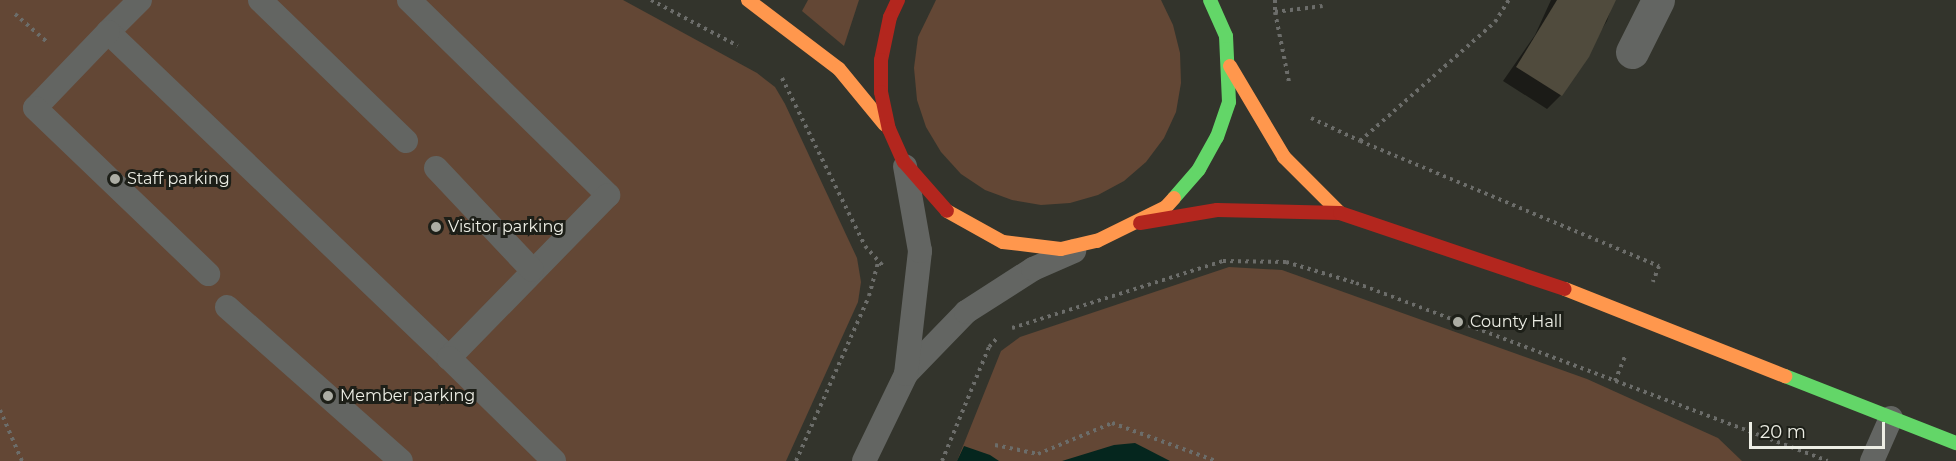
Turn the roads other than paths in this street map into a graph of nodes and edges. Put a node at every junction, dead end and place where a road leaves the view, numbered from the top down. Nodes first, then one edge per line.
1 (140, 0) edge
2 (260, 0) edge
3 (409, 0) edge
4 (747, 0) edge
5 (898, 0) edge
6 (1210, 0) edge
7 (1658, 0) edge
8 (1229, 9) dead end
9 (108, 32) junction
10 (1226, 36) junction
11 (1632, 52) dead end
12 (1230, 66) junction
13 (888, 129) junction
14 (406, 141) dead end
15 (904, 162) junction
16 (436, 168) dead end
17 (1340, 213) junction
18 (1133, 225) junction
19 (1097, 241) junction
20 (532, 270) junction
21 (208, 274) dead end
22 (227, 307) dead end
23 (449, 357) junction
24 (906, 374) junction
25 (1891, 418) junction
26 (1956, 443) edge
27 (401, 461) edge
28 (554, 461) edge
29 (864, 461) edge
30 (1872, 461) edge

1 - 9 lane
2 - 14 lane
3 - 20 lane
4 - 13 main road
5 - 13 main road
6 - 10 main road
7 - 11 street
8 - 10 main road
9 - 21 lane
9 - 23 lane
10 - 12 main road
12 - 17 main road
12 - 18 main road
13 - 15 main road
15 - 19 main road
15 - 24 lane
16 - 20 lane
17 - 18 main road
17 - 25 main road
18 - 19 main road
19 - 24 lane
20 - 23 lane
22 - 27 lane
23 - 28 lane
24 - 29 lane
25 - 26 main road
25 - 30 lane

